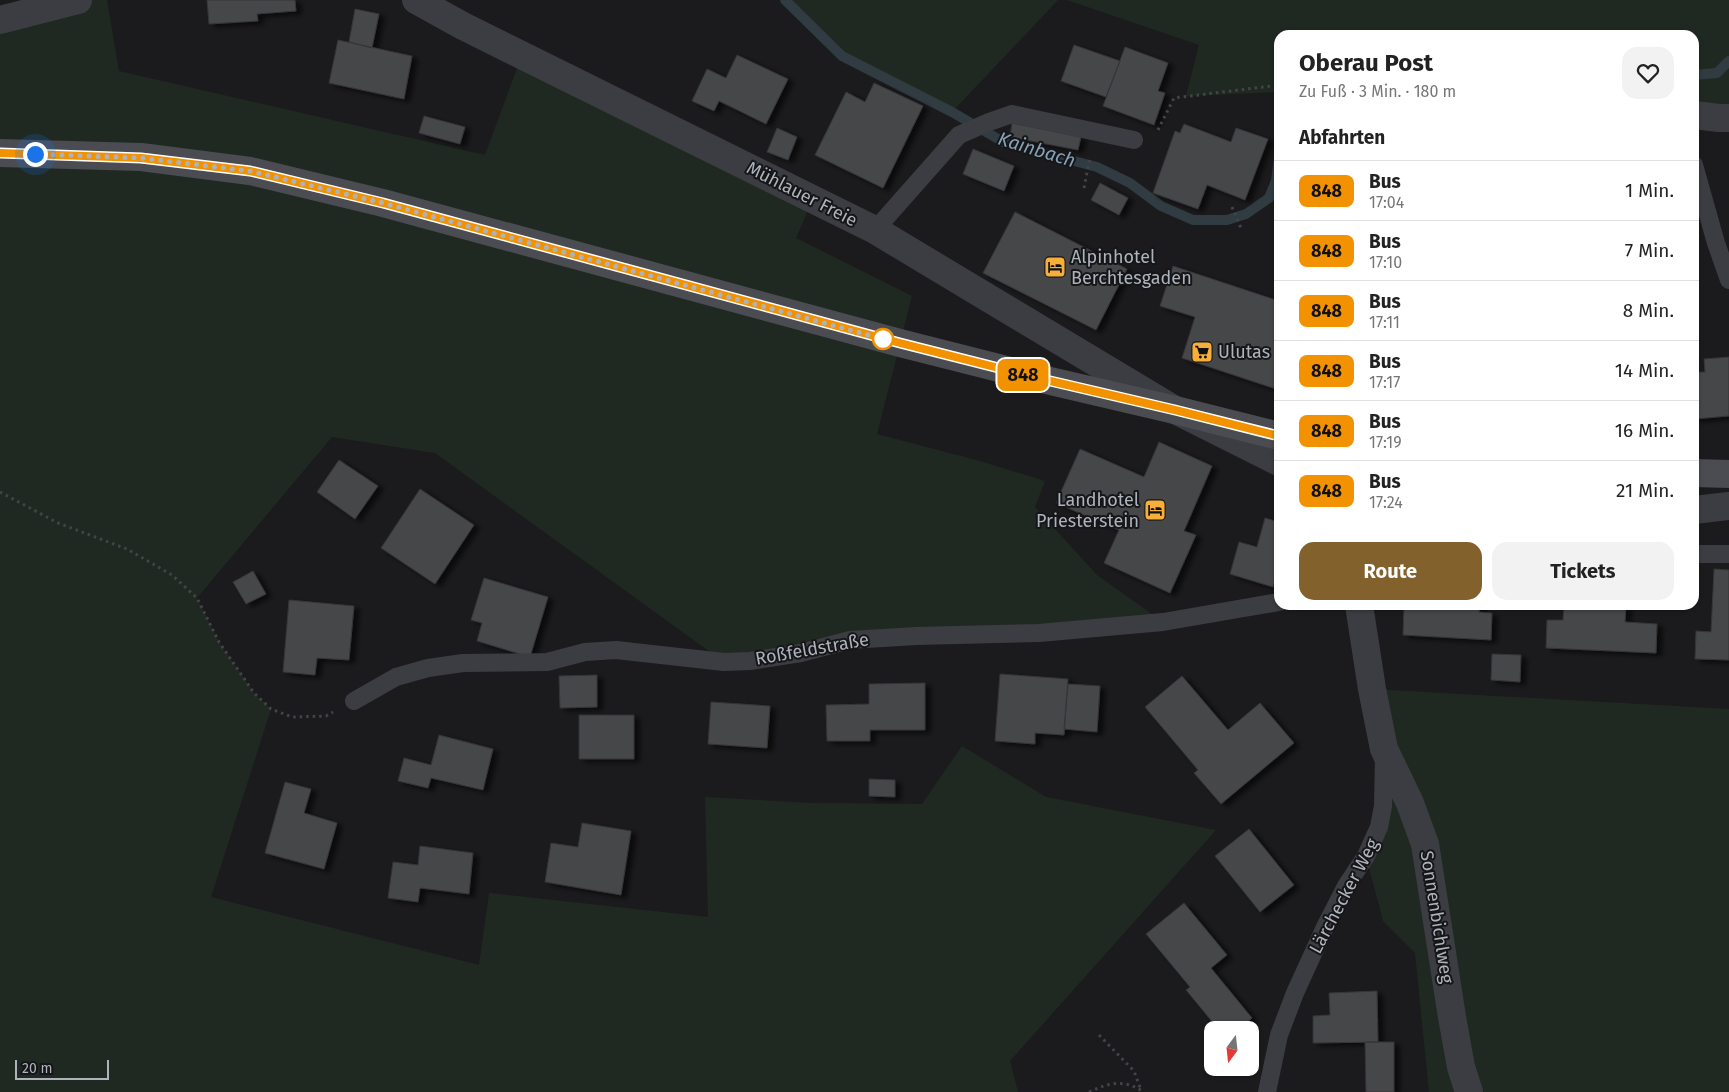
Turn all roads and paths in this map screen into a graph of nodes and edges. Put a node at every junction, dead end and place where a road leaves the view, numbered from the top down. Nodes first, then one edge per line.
1 (78, 0) edge
2 (416, 0) edge
3 (0, 20) edge
4 (1274, 86) edge
5 (1699, 116) edge
6 (1729, 118) edge
7 (1134, 140) joint
8 (0, 153) edge
9 (1090, 156) dead end
10 (1699, 183) edge
11 (1084, 188) dead end
12 (1232, 207) dead end
13 (1241, 228) dead end
14 (875, 230) junction
15 (1729, 280) edge
16 (1175, 410) junction
17 (1274, 435) edge
18 (1274, 460) edge
19 (1699, 473) edge
20 (1729, 474) edge
21 (0, 492) edge
22 (1729, 506) edge
23 (1699, 509) edge
24 (1699, 554) edge
25 (1729, 554) edge
26 (1274, 603) edge
27 (1361, 610) edge
28 (354, 701) joint
29 (1384, 749) junction
30 (1099, 1035) dead end
31 (1142, 1091) edge
32 (1089, 1092) edge
33 (1267, 1092) edge
34 (1469, 1092) edge

1 - 3 street
2 - 14 street, Mühlauer Freie
4 - 7 path
5 - 6 street
7 - 14 lane
8 - 16 main road
9 - 11 path
10 - 15 lane
12 - 13 path
14 - 16 street, Mühlauer Freie
16 - 17 main road
16 - 18 street
19 - 20 main road
21 - 28 path
22 - 23 street
24 - 25 lane
26 - 28 lane, Roßfeldstraße
27 - 29 street, Lärchecker Weg
29 - 33 lane, Lärchecker Weg
29 - 34 street, Sonnenbichlweg
30 - 31 path
31 - 32 path

